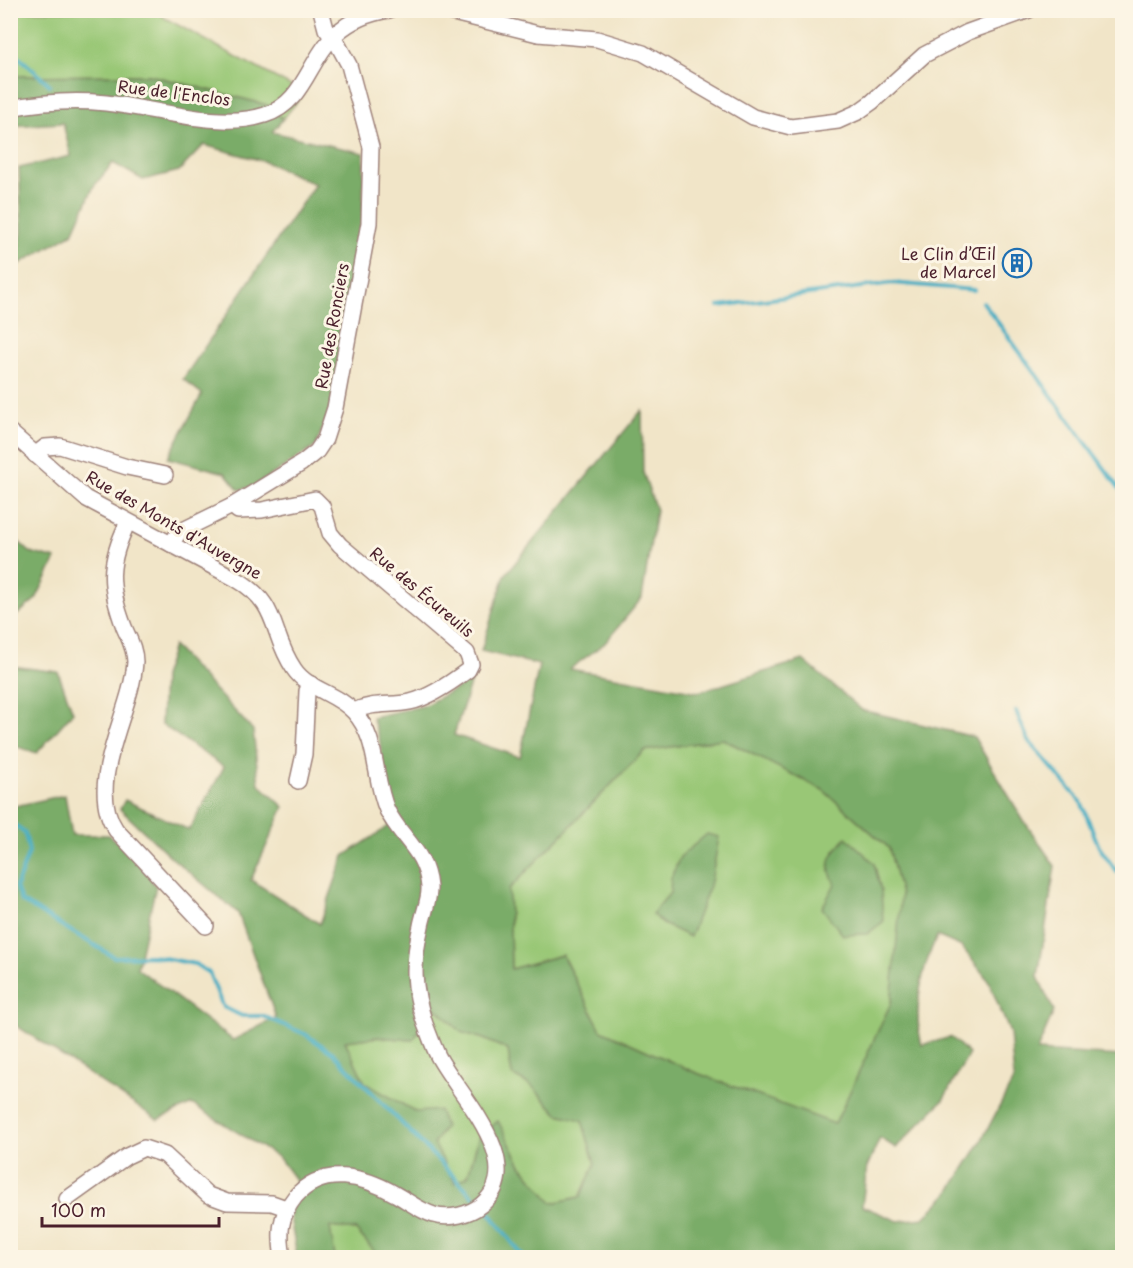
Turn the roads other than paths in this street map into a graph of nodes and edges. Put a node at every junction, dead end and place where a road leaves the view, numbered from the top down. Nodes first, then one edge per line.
1 (321, 10) edge
2 (389, 10) edge
3 (441, 10) edge
4 (1029, 10) edge
5 (332, 36) junction
6 (10, 108) edge
7 (10, 432) edge
8 (35, 455) junction
9 (165, 475) dead end
10 (232, 506) junction
11 (128, 522) junction
12 (171, 544) junction
13 (311, 684) junction
14 (354, 711) junction
15 (298, 781) dead end
16 (206, 926) dead end
17 (67, 1198) dead end
18 (286, 1208) junction
19 (284, 1257) edge

1 - 5 street, Rue des Ronciers
2 - 5 street
3 - 4 street
5 - 6 street, Rue de l'Enclos
5 - 10 street, Rue des Ronciers
7 - 8 street, Rue des Monts d'Auvergne
8 - 9 street
8 - 11 street, Rue des Monts d'Auvergne
10 - 12 street, Rue des Ronciers
10 - 14 street, Rue des Écureuils
11 - 12 street, Rue des Monts d'Auvergne
11 - 16 street
12 - 13 street, Rue des Monts d'Auvergne
13 - 14 street, Rue des Monts d'Auvergne
13 - 15 street
14 - 18 street, Rue des Monts d'Auvergne
17 - 18 street
18 - 19 street

